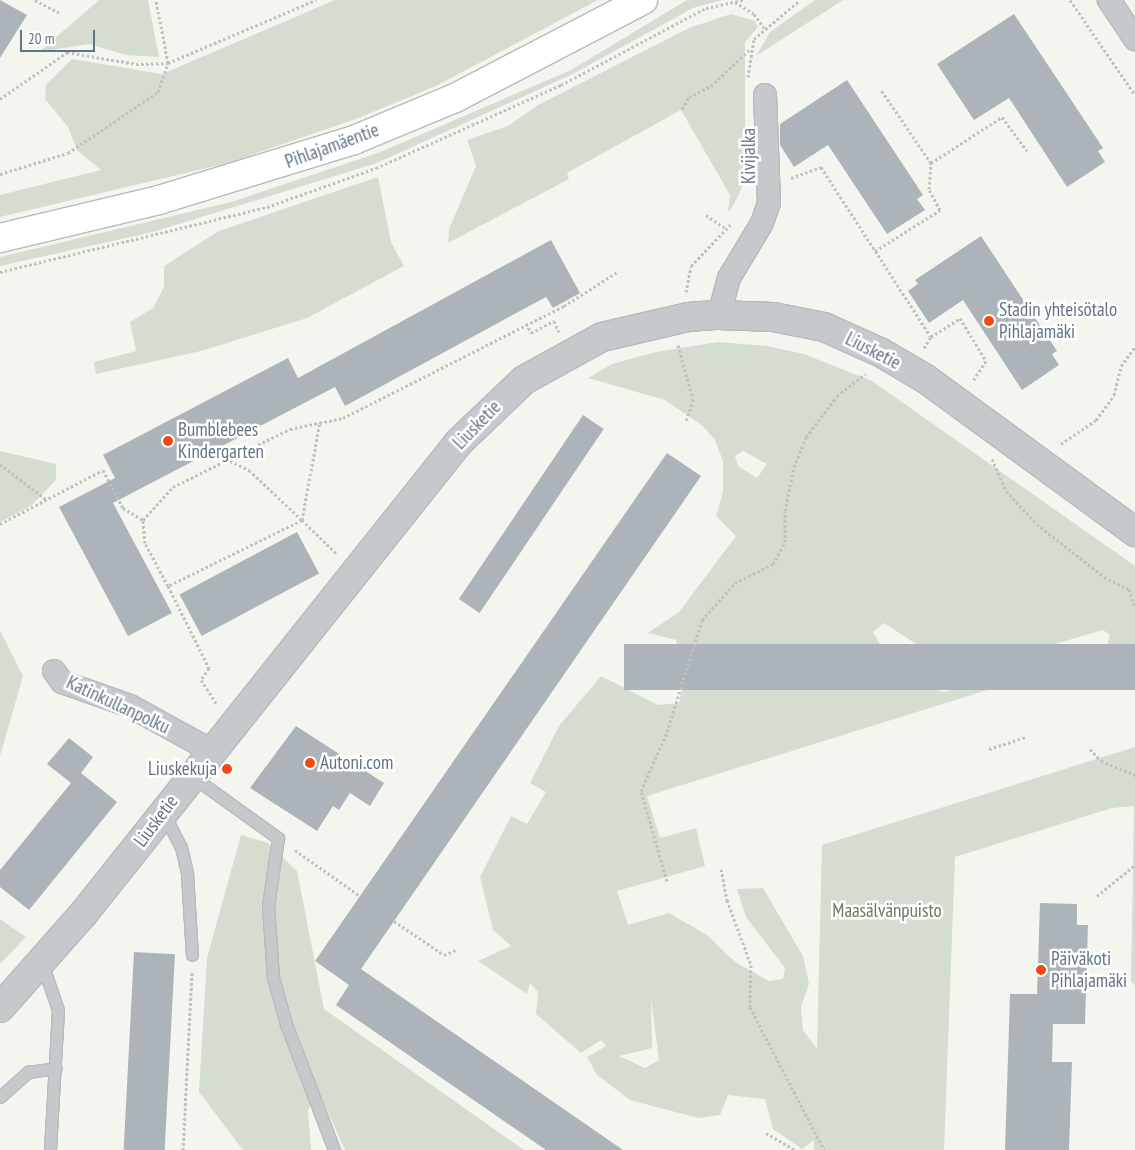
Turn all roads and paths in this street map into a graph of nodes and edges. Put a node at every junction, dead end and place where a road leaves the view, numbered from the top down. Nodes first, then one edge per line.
1 (34, 0) edge
2 (156, 0) edge
3 (316, 0) edge
4 (643, 0) edge
5 (734, 0) edge
6 (800, 0) edge
7 (1070, 0) edge
8 (1109, 0) edge
9 (59, 13) dead end
10 (764, 28) junction
11 (1135, 39) edge
12 (750, 49) junction
13 (168, 63) junction
14 (757, 90) joint
15 (881, 90) dead end
16 (1135, 95) edge
17 (0, 99) edge
18 (682, 109) dead end
19 (1027, 151) dead end
20 (931, 163) junction
21 (0, 174) edge
22 (768, 180) junction
23 (706, 215) dead end
24 (736, 218) dead end
25 (727, 229) junction
26 (0, 238) edge
27 (875, 251) junction
28 (619, 271) dead end
29 (719, 315) junction
30 (688, 317) junction
31 (554, 322) dead end
32 (526, 323) junction
33 (931, 337) junction
34 (678, 342) dead end
35 (1135, 347) edge
36 (911, 370) junction
37 (867, 371) dead end
38 (958, 402) junction
39 (320, 422) junction
40 (686, 422) dead end
41 (1058, 447) dead end
42 (992, 454) dead end
43 (230, 461) junction
44 (0, 464) edge
45 (47, 500) junction
46 (143, 520) junction
47 (302, 520) junction
48 (0, 524) edge
49 (1135, 532) edge
50 (356, 570) junction
51 (168, 586) junction
52 (1135, 606) edge
53 (54, 670) dead end
54 (230, 724) junction
55 (1026, 737) dead end
56 (989, 749) dead end
57 (1090, 749) dead end
58 (210, 750) junction
59 (191, 775) junction
60 (1135, 775) edge
61 (163, 812) junction
62 (278, 838) junction
63 (1135, 865) edge
64 (721, 869) dead end
65 (667, 881) dead end
66 (360, 896) dead end
67 (1097, 896) dead end
68 (394, 921) dead end
69 (456, 950) dead end
70 (192, 955) joint
71 (42, 963) junction
72 (0, 1008) edge
73 (56, 1068) junction
74 (0, 1097) edge
75 (766, 1133) dead end
76 (50, 1150) edge
77 (183, 1150) edge
78 (334, 1150) edge
79 (796, 1150) edge
80 (824, 1150) edge

1 - 9 path
2 - 13 path
3 - 13 path
4 - 26 main road, Pihlajamäentie
5 - 10 path
6 - 10 path
7 - 16 path
8 - 11 street
10 - 12 path
12 - 14 path
12 - 18 path
13 - 17 path
13 - 21 path
14 - 22 street, Kivijalka
15 - 20 path
19 - 20 path
20 - 27 path
22 - 27 path
22 - 29 street, Kivijalka
23 - 25 path
24 - 25 path
25 - 30 path
27 - 33 path
28 - 32 path
29 - 30 street, Liusketie
29 - 36 street, Liusketie
30 - 50 street, Liusketie
31 - 32 path
32 - 39 path
33 - 36 path
33 - 38 path
34 - 40 path
35 - 41 path
36 - 38 street, Liusketie
37 - 65 path
38 - 49 street, Liusketie
39 - 43 path
39 - 47 path
42 - 52 path
43 - 46 path
43 - 47 path
44 - 45 path
45 - 46 path
45 - 48 path
46 - 51 path
47 - 50 path
47 - 51 path
50 - 54 street, Liusketie
51 - 54 path
53 - 58 street, Katinkullanpolku
54 - 58 street, Liusketie
55 - 56 path
57 - 60 path
58 - 59 street, Liusketie
59 - 61 street, Liusketie
59 - 62 lane
61 - 70 lane
61 - 71 street, Liusketie
62 - 66 path
62 - 78 lane
63 - 67 path
64 - 80 path
68 - 69 path
70 - 77 path
71 - 72 street, Liusketie
71 - 73 lane
73 - 74 lane
73 - 76 lane
75 - 79 path

